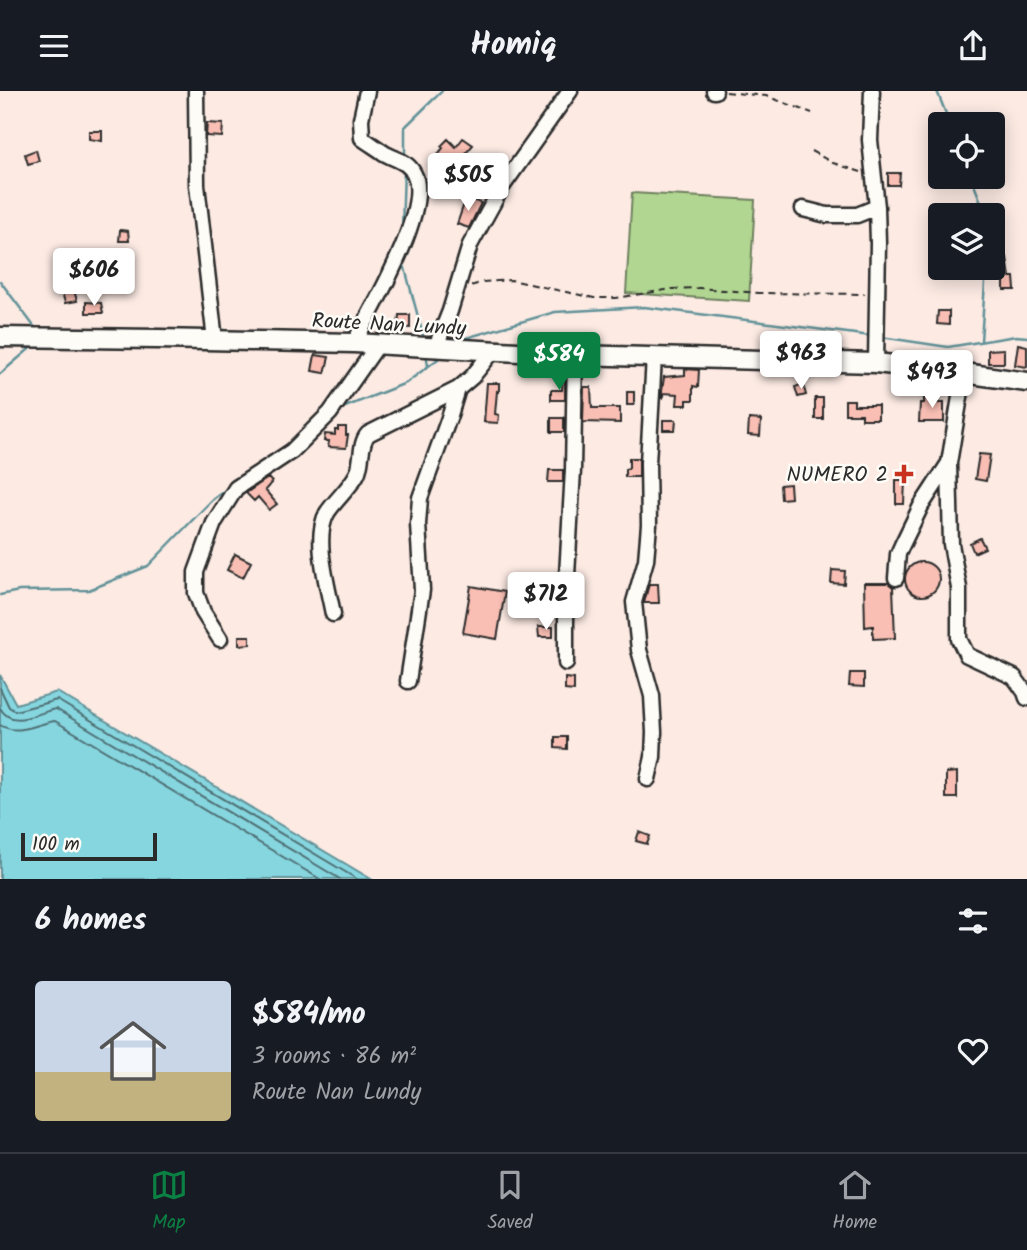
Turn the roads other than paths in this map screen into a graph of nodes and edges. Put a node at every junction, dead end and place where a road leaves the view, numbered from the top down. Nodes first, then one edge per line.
1 (196, 91) edge
2 (367, 91) edge
3 (570, 91) edge
4 (872, 91) edge
5 (877, 207) junction
6 (803, 209) dead end
7 (0, 337) edge
8 (215, 340) junction
9 (354, 343) junction
10 (377, 346) junction
11 (435, 349) junction
12 (493, 351) junction
13 (575, 355) junction
14 (654, 357) junction
15 (876, 363) junction
16 (964, 373) junction
17 (1027, 382) edge
18 (458, 389) junction
19 (949, 463) junction
20 (895, 578) dead end
21 (333, 614) dead end
22 (220, 639) dead end
23 (566, 663) dead end
24 (408, 681) dead end
25 (1027, 698) edge
26 (648, 779) dead end

1 - 8 street
2 - 9 street
3 - 11 street
4 - 5 street
5 - 6 street
5 - 15 street
7 - 8 main road, Route Nan Lundy
8 - 9 main road, Route Nan Lundy
9 - 10 main road, Route Nan Lundy
10 - 11 main road, Route Nan Lundy
10 - 22 street
11 - 12 main road, Route Nan Lundy
12 - 13 main road, Route Nan Lundy
12 - 18 street
13 - 14 main road, Route Nan Lundy
13 - 23 street
14 - 15 main road, Route Nan Lundy
14 - 26 street
15 - 16 main road, Route Nan Lundy
16 - 17 main road, Route Nan Lundy
16 - 19 street
18 - 21 street
18 - 24 street
19 - 20 street
19 - 25 street

